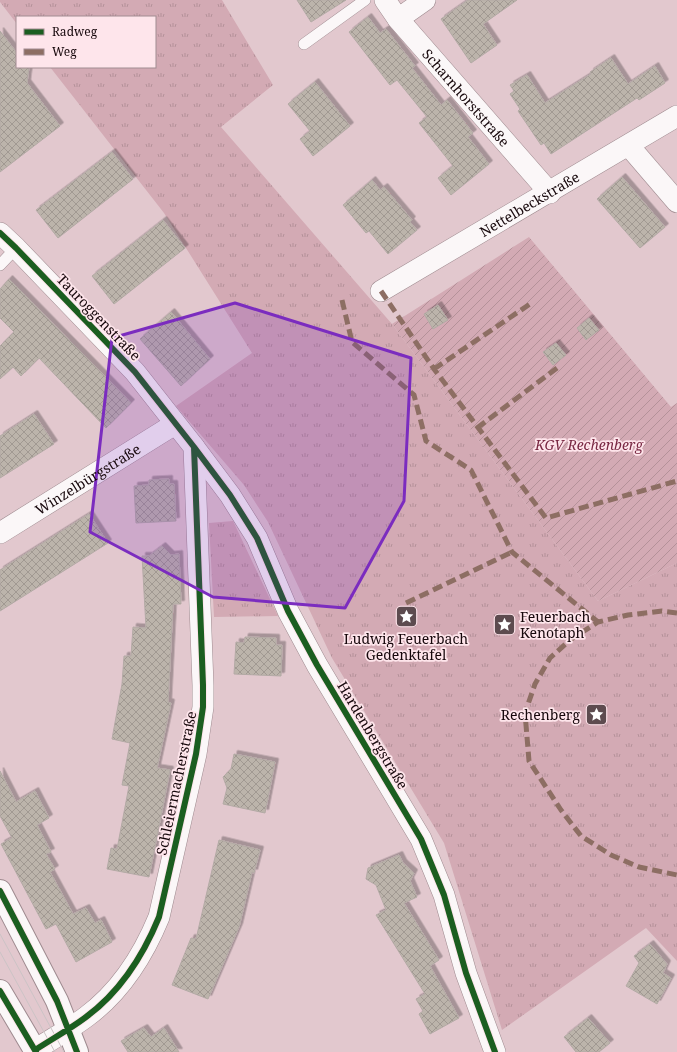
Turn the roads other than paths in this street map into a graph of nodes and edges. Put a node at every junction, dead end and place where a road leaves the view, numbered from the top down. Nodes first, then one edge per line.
1 (365, 0) edge
2 (385, 0) edge
3 (425, 0) edge
4 (398, 19) junction
5 (304, 44) dead end
6 (677, 116) edge
7 (629, 146) junction
8 (550, 193) junction
9 (677, 202) edge
10 (0, 233) edge
11 (16, 248) junction
12 (0, 265) edge
13 (381, 291) dead end
14 (175, 424) junction
15 (194, 447) junction
16 (0, 533) edge
17 (0, 892) edge
18 (0, 990) edge
19 (69, 1029) junction
20 (35, 1051) edge
21 (77, 1052) edge
22 (495, 1052) edge

1 - 5 lane
2 - 4 street, Scharnhorststraße
3 - 4 street
4 - 8 street, Scharnhorststraße
6 - 7 street, Nettelbeckstraße
7 - 8 street, Nettelbeckstraße
7 - 9 street
8 - 13 street, Nettelbeckstraße
10 - 11 street, Tauroggenstraße
11 - 12 lane
11 - 14 street, Tauroggenstraße
14 - 15 street
14 - 16 street, Winzelbürgstraße
15 - 19 street, Schleiermacherstraße
15 - 22 street, Hardenbergstraße
17 - 19 main road
18 - 20 main road
19 - 20 street, Schleiermacherstraße
19 - 21 main road

